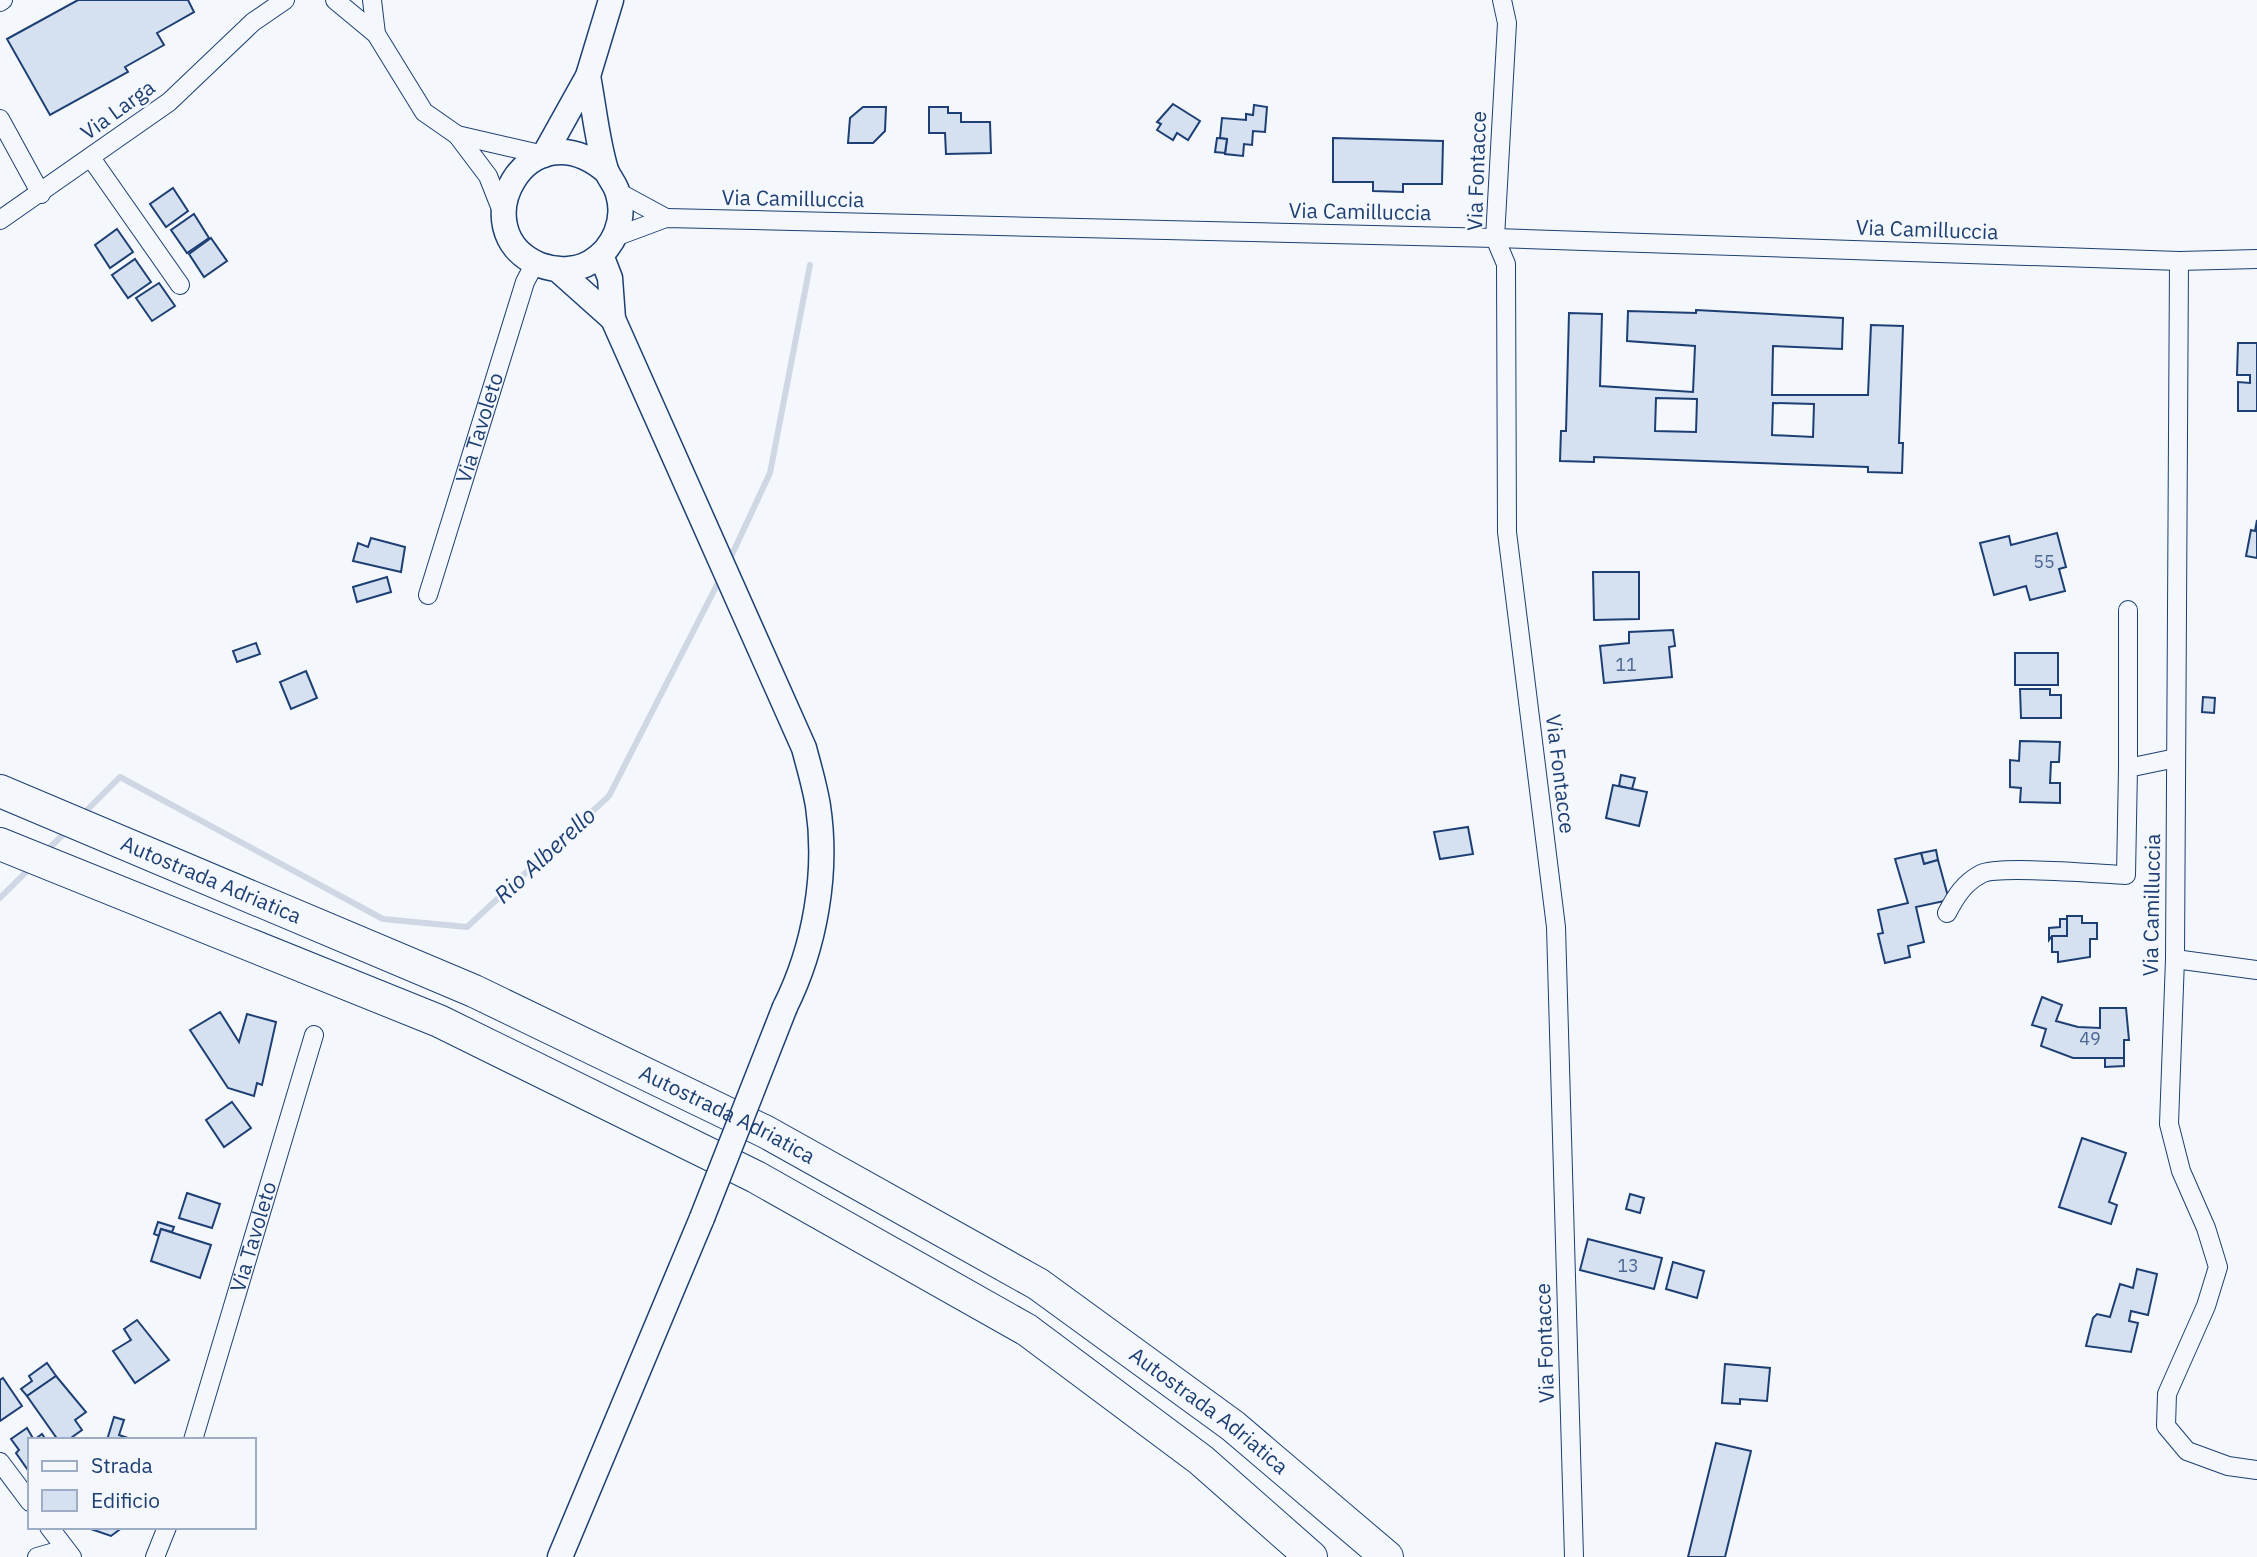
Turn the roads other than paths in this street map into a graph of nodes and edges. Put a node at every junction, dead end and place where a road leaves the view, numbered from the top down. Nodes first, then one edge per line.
1 (259, 0) edge
2 (285, 0) edge
3 (335, 0) edge
4 (372, 0) edge
5 (611, 0) edge
6 (1503, 0) edge
7 (253, 23) junction
8 (376, 34) junction
9 (589, 76) junction
10 (0, 119) edge
11 (457, 135) junction
12 (544, 155) junction
13 (91, 159) junction
14 (612, 182) junction
15 (41, 194) junction
16 (503, 214) junction
17 (666, 218) junction
18 (0, 220) edge
19 (1495, 238) junction
20 (608, 246) junction
21 (2257, 259) edge
22 (2179, 261) junction
23 (546, 266) junction
24 (180, 285) dead end
25 (613, 319) junction
26 (428, 595) dead end
27 (2128, 610) dead end
28 (2176, 758) junction
29 (2129, 768) junction
30 (0, 791) edge
31 (11, 848) edge
32 (1947, 913) dead end
33 (2175, 959) junction
34 (2257, 970) edge
35 (314, 1035) dead end
36 (194, 1438) edge
37 (0, 1462) edge
38 (2257, 1470) edge
39 (28, 1499) edge
40 (50, 1529) edge
41 (165, 1529) edge
42 (68, 1553) edge
43 (37, 1557) edge
44 (155, 1557) edge
45 (560, 1557) edge
46 (1311, 1557) edge
47 (1387, 1557) edge
48 (1574, 1557) edge

1 - 7 street
2 - 7 street, Via Larga
3 - 8 street
4 - 8 street
5 - 9 main road
6 - 19 street, Via Fontacce
7 - 13 street, Via Larga
8 - 11 street
9 - 12 main road
9 - 14 main road
10 - 15 street
11 - 12 street
11 - 16 street
12 - 14 main road
12 - 16 main road
13 - 15 street, Via Larga
13 - 24 street
14 - 17 street, Via Camilluccia
14 - 20 main road
15 - 18 street, Via Larga
16 - 23 main road
17 - 19 street, Via Camilluccia
17 - 20 street, Via Camilluccia
19 - 22 street, Via Camilluccia
19 - 48 street, Via Fontacce
20 - 23 main road
20 - 25 main road
21 - 22 street, Via Camilluccia
22 - 28 street, Via Camilluccia
23 - 25 main road
23 - 26 street, Via Tavoleto
25 - 45 main road, bridge
27 - 29 street
28 - 29 street
28 - 33 street, Via Camilluccia
29 - 32 street
30 - 47 highway, Autostrada Adriatica
31 - 46 highway, Autostrada Adriatica
33 - 34 street
33 - 38 street, Via Camilluccia
35 - 36 street, Via Tavoleto
37 - 39 street
40 - 42 street
41 - 44 street
42 - 43 street

